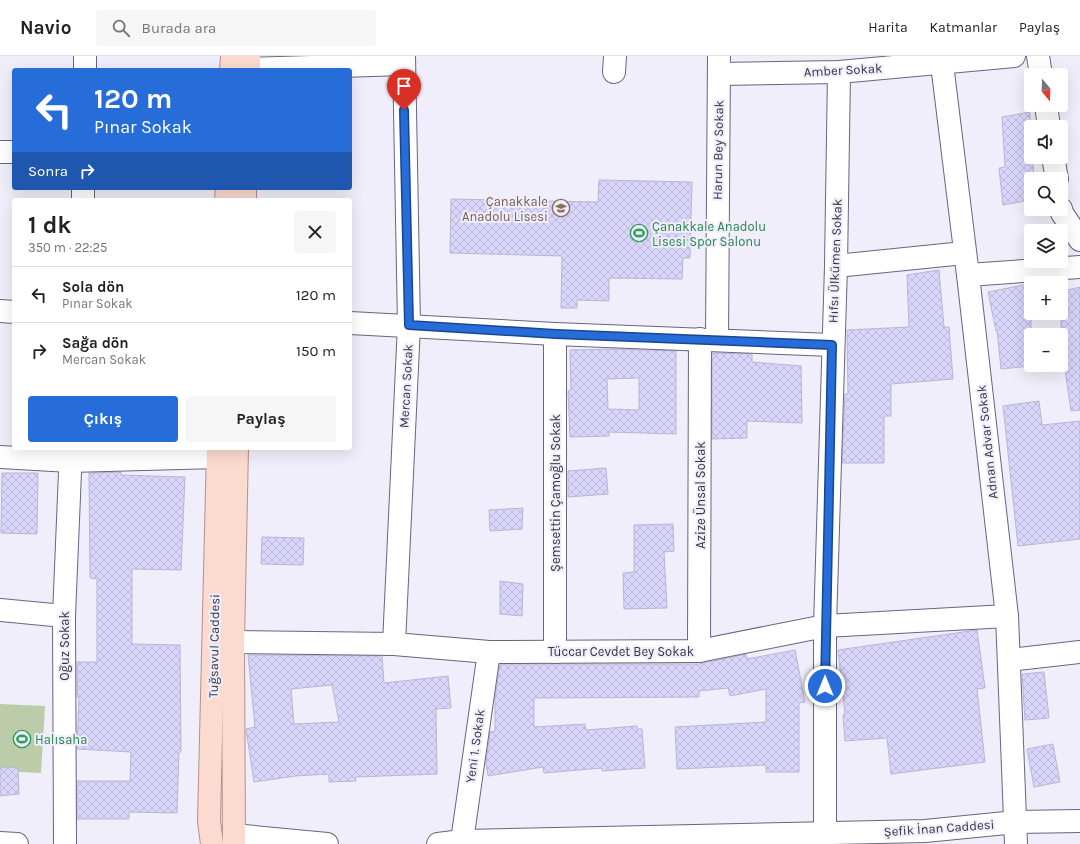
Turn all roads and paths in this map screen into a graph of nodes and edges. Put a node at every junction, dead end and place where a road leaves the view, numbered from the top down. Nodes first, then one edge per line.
1 (85, 56) edge
2 (232, 56) edge
3 (1014, 56) edge
4 (1038, 56) edge
5 (404, 60) edge
6 (863, 63) edge
7 (942, 64) junction
8 (719, 65) edge
9 (245, 66) edge
10 (85, 68) edge
11 (1040, 68) edge
12 (839, 72) junction
13 (0, 152) edge
14 (12, 152) edge
15 (1064, 216) edge
16 (1080, 240) edge
17 (964, 253) junction
18 (836, 266) junction
19 (1080, 267) edge
20 (968, 275) junction
21 (0, 311) edge
22 (12, 312) edge
23 (352, 323) edge
24 (409, 325) junction
25 (556, 334) junction
26 (709, 339) junction
27 (832, 345) junction
28 (224, 451) edge
29 (70, 454) edge
30 (0, 457) edge
31 (0, 610) edge
32 (64, 616) junction
33 (1007, 616) junction
34 (825, 626) junction
35 (233, 642) junction
36 (394, 644) junction
37 (699, 651) junction
38 (489, 652) junction
39 (555, 652) junction
40 (1080, 652) edge
41 (1009, 660) junction
42 (1080, 821) edge
43 (1016, 822) junction
44 (825, 834) junction
45 (234, 839) edge
46 (748, 839) edge
47 (462, 841) junction
48 (581, 841) edge
49 (0, 843) edge
50 (17, 844) edge
51 (65, 844) edge
52 (212, 844) edge
53 (327, 844) edge
54 (438, 844) edge
55 (1016, 844) edge

1 - 10 street
2 - 9 main road
3 - 7 street, Amber Sokak
4 - 11 street
5 - 9 street
5 - 24 street, Mercan Sokak
6 - 7 street, Amber Sokak
6 - 12 street, Amber Sokak
7 - 17 street, Adnan Advar Sokak
8 - 12 street, Amber Sokak
8 - 26 street, Harun Bey Sokak
12 - 18 street, Hıfsı Ülkümen Sokak
13 - 14 street
15 - 16 street
17 - 18 street
17 - 20 street, Adnan Advar Sokak
18 - 27 street, Hıfsı Ülkümen Sokak
19 - 20 street
20 - 33 street, Adnan Advar Sokak
21 - 22 street
23 - 24 street
24 - 25 street
24 - 36 street, Mercan Sokak
25 - 26 street
25 - 39 street, Şemsettin Çamoğlu Sokak
26 - 27 street
26 - 37 street, Azize Ünsal Sokak
27 - 34 street, Hıfsı Ülkümen Sokak
28 - 29 street
28 - 35 main road
28 - 52 main road, Tuğsavul Caddesi
29 - 30 street
29 - 32 street, Oğuz Sokak
31 - 32 street
32 - 51 street, Oğuz Sokak
33 - 34 street, Tüccar Cevdet Bey Sokak
33 - 41 street, Adnan Advar Sokak
34 - 37 street, Tüccar Cevdet Bey Sokak
34 - 44 street, Hıfsı Ülkümen Sokak
35 - 36 street, Tüccar Cevdet Bey Sokak
35 - 45 main road
36 - 38 street, Tüccar Cevdet Bey Sokak
37 - 39 street, Tüccar Cevdet Bey Sokak
38 - 39 street, Tüccar Cevdet Bey Sokak
38 - 47 street, Yeni 1. Sokak
40 - 41 street
41 - 43 street, Adnan Advar Sokak
42 - 43 street, Şefik İnan Caddesi
43 - 44 street, Şefik İnan Caddesi
43 - 55 street, Adnan Advar Sokak
44 - 46 street, Şefik İnan Caddesi
45 - 53 street
46 - 48 street, Şefik İnan Caddesi
47 - 48 street, Şefik İnan Caddesi
47 - 54 street, Şefik İnan Caddesi
49 - 50 street

